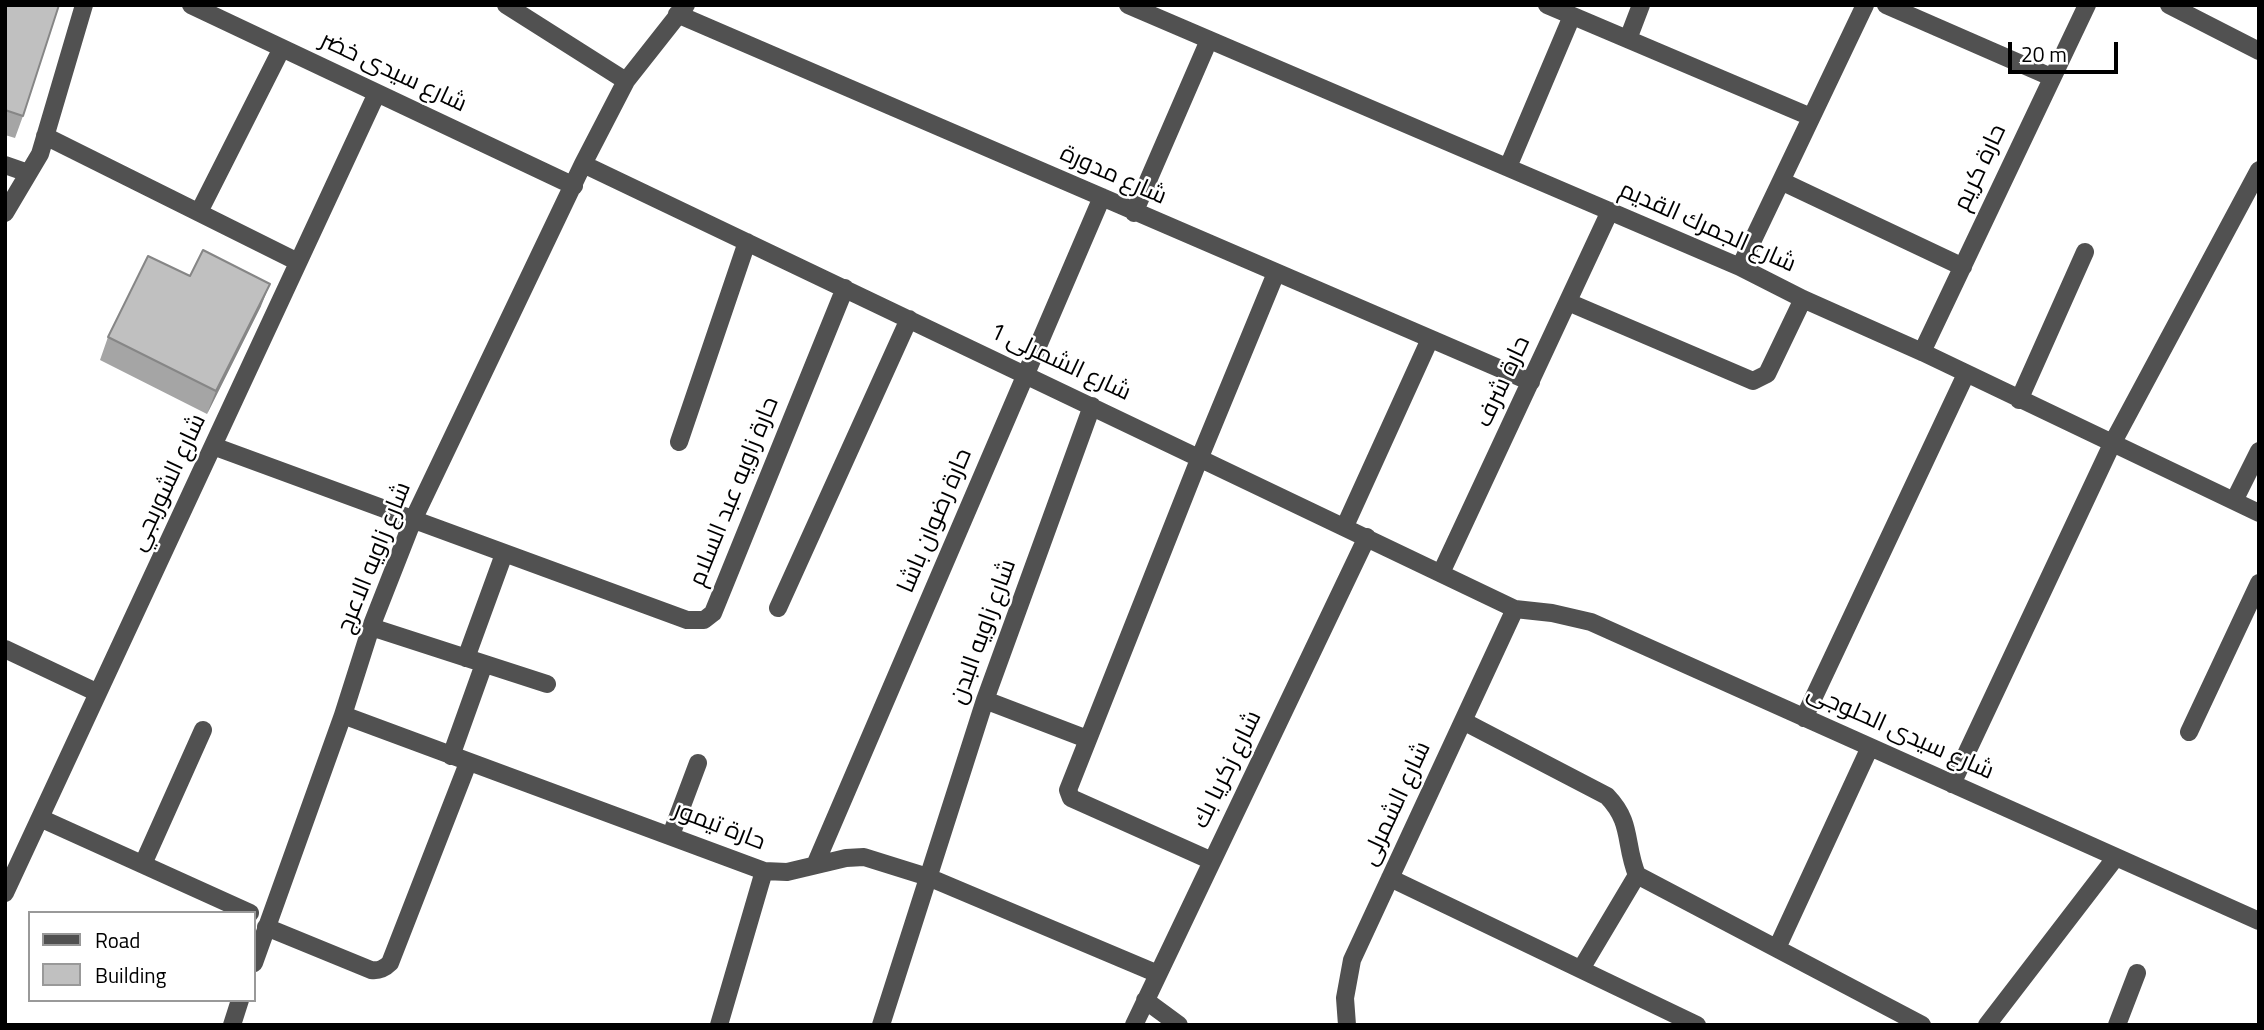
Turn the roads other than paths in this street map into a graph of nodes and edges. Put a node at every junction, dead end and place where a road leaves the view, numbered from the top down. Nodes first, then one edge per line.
1 (83, 5) edge
2 (506, 5) edge
3 (1128, 5) edge
4 (1547, 5) edge
5 (1641, 5) edge
6 (1864, 5) edge
7 (1886, 5) edge
8 (2087, 5) edge
9 (2169, 5) edge
10 (202, 8) edge
11 (681, 10) edge
12 (1572, 16) junction
13 (1209, 40) junction
14 (1628, 40) junction
15 (282, 48) junction
16 (2259, 51) edge
17 (2051, 76) junction
18 (626, 81) junction
19 (377, 93) junction
20 (1811, 117) junction
21 (46, 136) junction
22 (583, 164) junction
23 (5, 165) edge
24 (1508, 167) junction
25 (2259, 170) edge
26 (28, 173) junction
27 (1781, 181) junction
28 (574, 186) junction
29 (1102, 197) junction
30 (1610, 211) junction
31 (5, 212) edge
32 (199, 212) junction
33 (1134, 212) junction
34 (747, 242) junction
35 (2085, 253) dead end
36 (298, 262) junction
37 (1740, 267) junction
38 (1963, 267) junction
39 (1276, 273) junction
40 (845, 288) junction
41 (1803, 299) junction
42 (1568, 302) junction
43 (909, 319) junction
44 (1430, 339) junction
45 (1922, 352) junction
46 (1966, 374) junction
47 (1026, 375) junction
48 (1531, 382) junction
49 (2019, 400) junction
50 (1092, 406) junction
51 (679, 442) dead end
52 (2112, 444) junction
53 (213, 446) junction
54 (2259, 451) edge
55 (1200, 457) junction
56 (2234, 501) junction
57 (2259, 513) edge
58 (413, 520) junction
59 (1345, 527) junction
60 (1367, 537) junction
61 (504, 554) junction
62 (1441, 573) junction
63 (2259, 583) edge
64 (778, 608) dead end
65 (1515, 609) junction
66 (371, 627) junction
67 (5, 649) edge
68 (466, 658) junction
69 (484, 664) junction
70 (547, 684) dead end
71 (98, 693) junction
72 (985, 700) junction
73 (343, 715) junction
74 (1804, 718) junction
75 (1463, 721) junction
76 (202, 730) dead end
77 (2189, 732) dead end
78 (1087, 739) junction
79 (1870, 747) junction
80 (451, 756) junction
81 (468, 763) junction
82 (698, 764) dead end
83 (1952, 784) junction
84 (40, 818) junction
85 (671, 835) junction
86 (2116, 857) junction
87 (1212, 861) junction
88 (143, 864) junction
89 (815, 865) junction
90 (764, 871) junction
91 (1637, 875) junction
92 (928, 877) junction
93 (1390, 878) junction
94 (5, 892) edge
95 (243, 911) edge
96 (260, 919) edge
97 (2259, 921) edge
98 (256, 948) edge
99 (1777, 948) junction
100 (1581, 969) junction
101 (2137, 973) dead end
102 (1158, 974) junction
103 (1145, 1000) junction
104 (239, 1002) edge
105 (232, 1025) edge
106 (719, 1025) edge
107 (881, 1025) edge
108 (1134, 1025) edge
109 (1179, 1025) edge
110 (1347, 1025) edge
111 (1697, 1025) edge
112 (1922, 1025) edge
113 (1987, 1025) edge
114 (2118, 1025) edge

1 - 21 street
2 - 18 street
3 - 13 street, شارع الجمرك القديم
4 - 12 street
5 - 14 street
6 - 20 street
7 - 17 street
8 - 17 street, حارة كريم
9 - 16 street
10 - 15 street, شارع سيدى خضر
11 - 18 street, شارع زاويه الاعرج
11 - 29 street, شارع مدورة
12 - 14 street
12 - 24 street
13 - 24 street, شارع الجمرك القديم
13 - 33 street
14 - 20 street
15 - 19 street, شارع سيدى خضر
15 - 32 street
17 - 38 street, حارة كريم
18 - 22 street, شارع زاويه الاعرج
19 - 28 street, شارع سيدى خضر
19 - 36 street, شارع الشوربجي
20 - 27 street
21 - 26 street
21 - 32 street
22 - 28 street, شارع زاويه الاعرج
22 - 34 street, شارع الشمرلى 1
23 - 26 street
24 - 30 street, شارع الجمرك القديم
25 - 52 street
26 - 31 street
27 - 37 street
27 - 38 street
28 - 58 street, شارع زاويه الاعرج
29 - 33 street, شارع مدورة
29 - 47 street, حارة رضوان باشا
30 - 37 street, شارع الجمرك القديم
30 - 42 street, حارة شرف
32 - 36 street
33 - 39 street, شارع مدورة
34 - 40 street, شارع الشمرلى 1
34 - 51 street
35 - 49 street
36 - 53 street, شارع الشوربجي
37 - 41 street, شارع الجمرك القديم
38 - 45 street, حارة كريم
39 - 44 street, شارع مدورة
39 - 55 street
40 - 43 street, شارع الشمرلى 1
40 - 61 street, حارة زاويه عبد السلام
41 - 42 street
41 - 45 street, شارع الجمرك القديم
42 - 48 street, حارة شرف
43 - 47 street, شارع الشمرلى 1
43 - 64 street
44 - 48 street, شارع مدورة
44 - 59 street
45 - 46 street, شارع الجمرك القديم
46 - 49 street, شارع الجمرك القديم
46 - 74 street
47 - 50 street, شارع الشمرلى 1
47 - 89 street, حارة رضوان باشا
48 - 62 street, حارة شرف
49 - 52 street, شارع الجمرك القديم
50 - 55 street, شارع الشمرلى 1
50 - 72 street, شارع زاويه البدن
52 - 56 street, شارع الجمرك القديم
52 - 83 street
53 - 58 street, حارة زاويه عبد السلام
53 - 71 street, شارع الشوربجي
54 - 56 street
55 - 59 street, شارع الشمرلى 1
55 - 78 street
56 - 57 street, شارع الجمرك القديم
58 - 61 street, حارة زاويه عبد السلام
58 - 66 street, شارع زاويه الاعرج
59 - 60 street, شارع الشمرلى 1
60 - 62 street, شارع الشمرلى 1
60 - 87 street, شارع زكريا بك
61 - 68 street
62 - 65 street, شارع الشمرلى 1
63 - 77 street
65 - 74 street, شارع سيدى الحلوجى
65 - 75 street, شارع الشمرلى
66 - 68 street
66 - 73 street, شارع زاويه الاعرج
67 - 71 street
68 - 69 street
69 - 70 street
69 - 80 street
71 - 84 street, شارع الشوربجي
72 - 78 street
72 - 92 street, شارع زاويه البدن
73 - 80 street, حارة تيمور
73 - 96 street, شارع زاويه الاعرج
74 - 79 street, شارع سيدى الحلوجى
75 - 91 street
75 - 93 street, شارع الشمرلى
76 - 88 street
78 - 87 street
79 - 83 street, شارع سيدى الحلوجى
79 - 99 street
80 - 81 street, حارة تيمور
81 - 85 street, حارة تيمور
81 - 96 street
82 - 85 street
83 - 86 street, شارع سيدى الحلوجى
84 - 88 street
84 - 94 street, شارع الشوربجي
85 - 90 street, حارة تيمور
86 - 97 street, شارع سيدى الحلوجى
86 - 113 street
87 - 102 street, شارع زكريا بك
88 - 95 street
89 - 90 street, حارة تيمور
89 - 92 street, حارة تيمور
90 - 106 street
91 - 99 street
91 - 100 street
92 - 102 street, حارة تيمور
92 - 107 street, شارع زاويه البدن
93 - 100 street
93 - 110 street, شارع الشمرلى
96 - 98 street, شارع زاويه الاعرج
99 - 112 street
100 - 111 street
101 - 114 street
102 - 103 street, شارع زكريا بك
103 - 108 street, شارع زكريا بك
103 - 109 street
104 - 105 street

